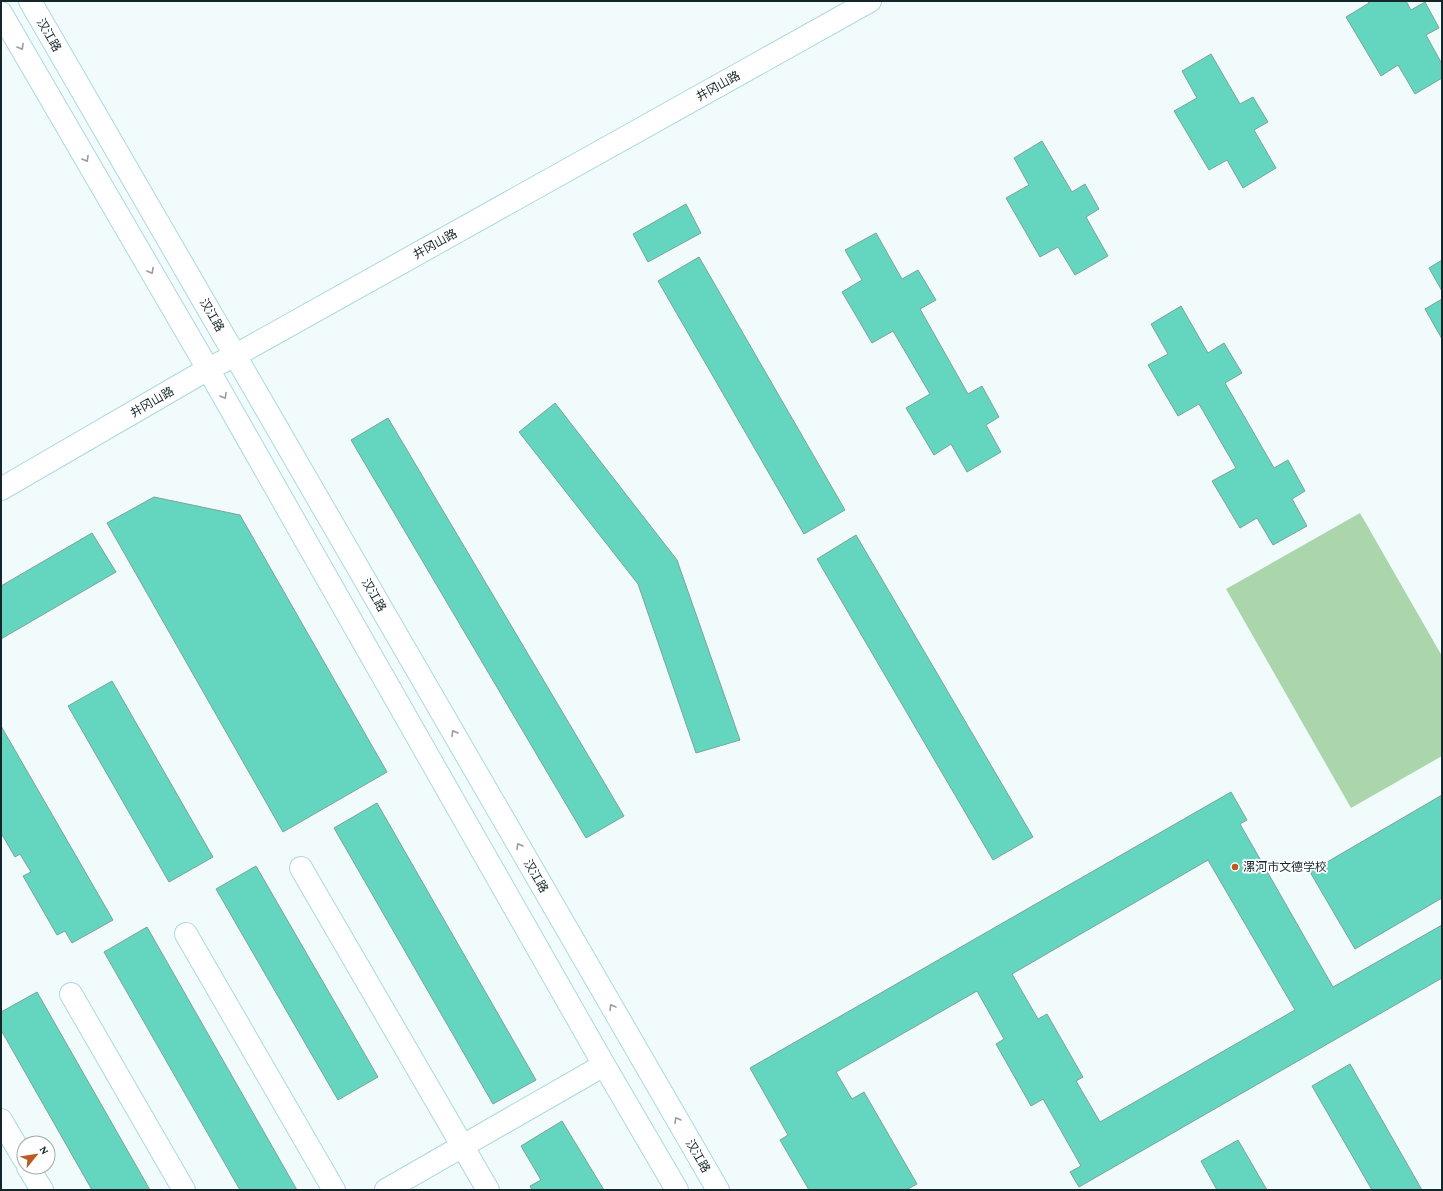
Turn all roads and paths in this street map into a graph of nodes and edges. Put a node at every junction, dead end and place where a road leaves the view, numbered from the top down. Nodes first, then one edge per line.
1 (30, 1) edge
2 (870, 1) edge
3 (1, 13) edge
4 (236, 355) junction
5 (208, 369) junction
6 (1, 489) edge
7 (301, 868) dead end
8 (186, 934) dead end
9 (71, 994) dead end
10 (604, 1065) junction
11 (1, 1120) edge
12 (16, 1145) edge
13 (462, 1146) junction
14 (33, 1175) edge
15 (42, 1190) edge
16 (184, 1190) edge
17 (334, 1190) edge
18 (386, 1190) edge
19 (488, 1190) edge
20 (677, 1190) edge
21 (718, 1190) edge

1 - 4 street, 汉江路
2 - 4 street, 井冈山路
3 -> 5 street
4 - 5 street, 井冈山路
21 -> 4 street, 汉江路
5 - 6 street, 井冈山路
5 -> 10 street
7 - 13 street
8 - 17 street
9 - 16 street
10 - 13 street
10 - 20 street
11 - 12 street
13 - 18 street
13 - 19 street
14 - 15 street

